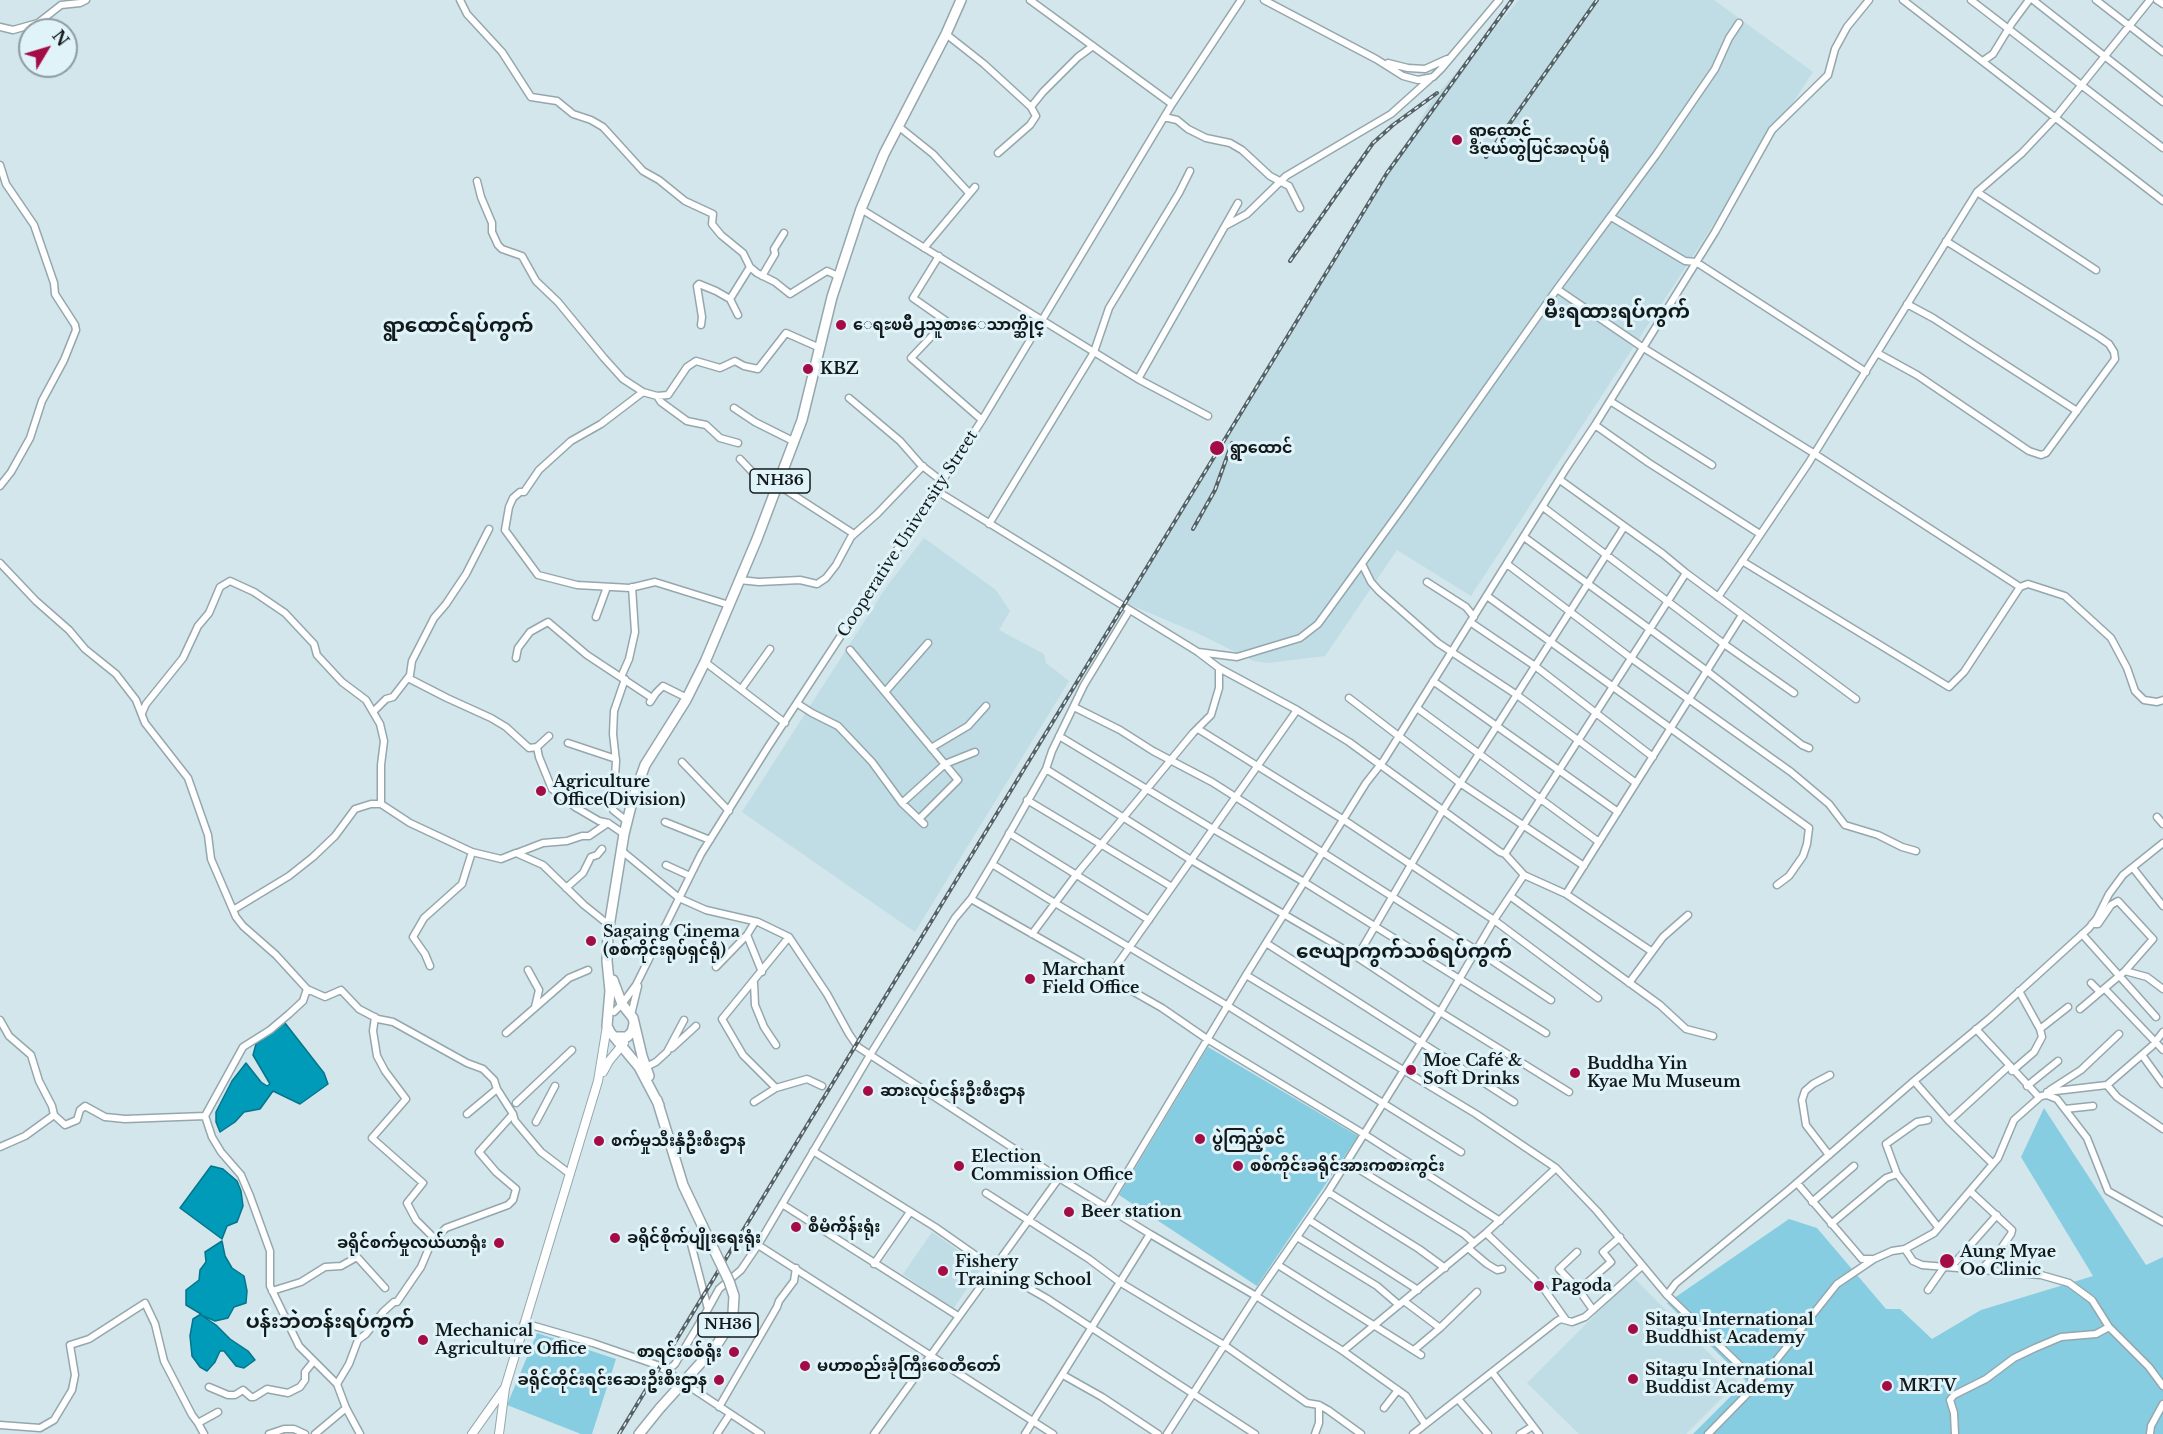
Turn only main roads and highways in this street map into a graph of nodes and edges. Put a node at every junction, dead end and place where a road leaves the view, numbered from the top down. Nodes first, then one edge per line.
1 (961, 0) edge
2 (607, 961) junction
3 (633, 1018) junction
4 (610, 1019) junction
5 (630, 1034) junction
6 (615, 1037) junction
7 (622, 1045) junction
8 (598, 1081) junction
9 (659, 1105) junction
10 (505, 1388) junction
11 (472, 1434) edge
12 (499, 1434) edge
13 (639, 1434) edge

1 - 2 highway, NH36
2 - 3 highway, NH36
2 - 4 highway, NH36
3 - 4 highway
3 - 5 highway
3 - 9 highway, NH36
4 - 6 highway, NH36
4 - 8 main road
5 - 6 highway
5 - 7 main road
6 - 7 highway, NH36
7 - 8 main road
7 - 9 highway, NH36
8 - 10 main road
9 - 13 highway, NH36, bridge
10 - 11 main road
10 - 12 main road

